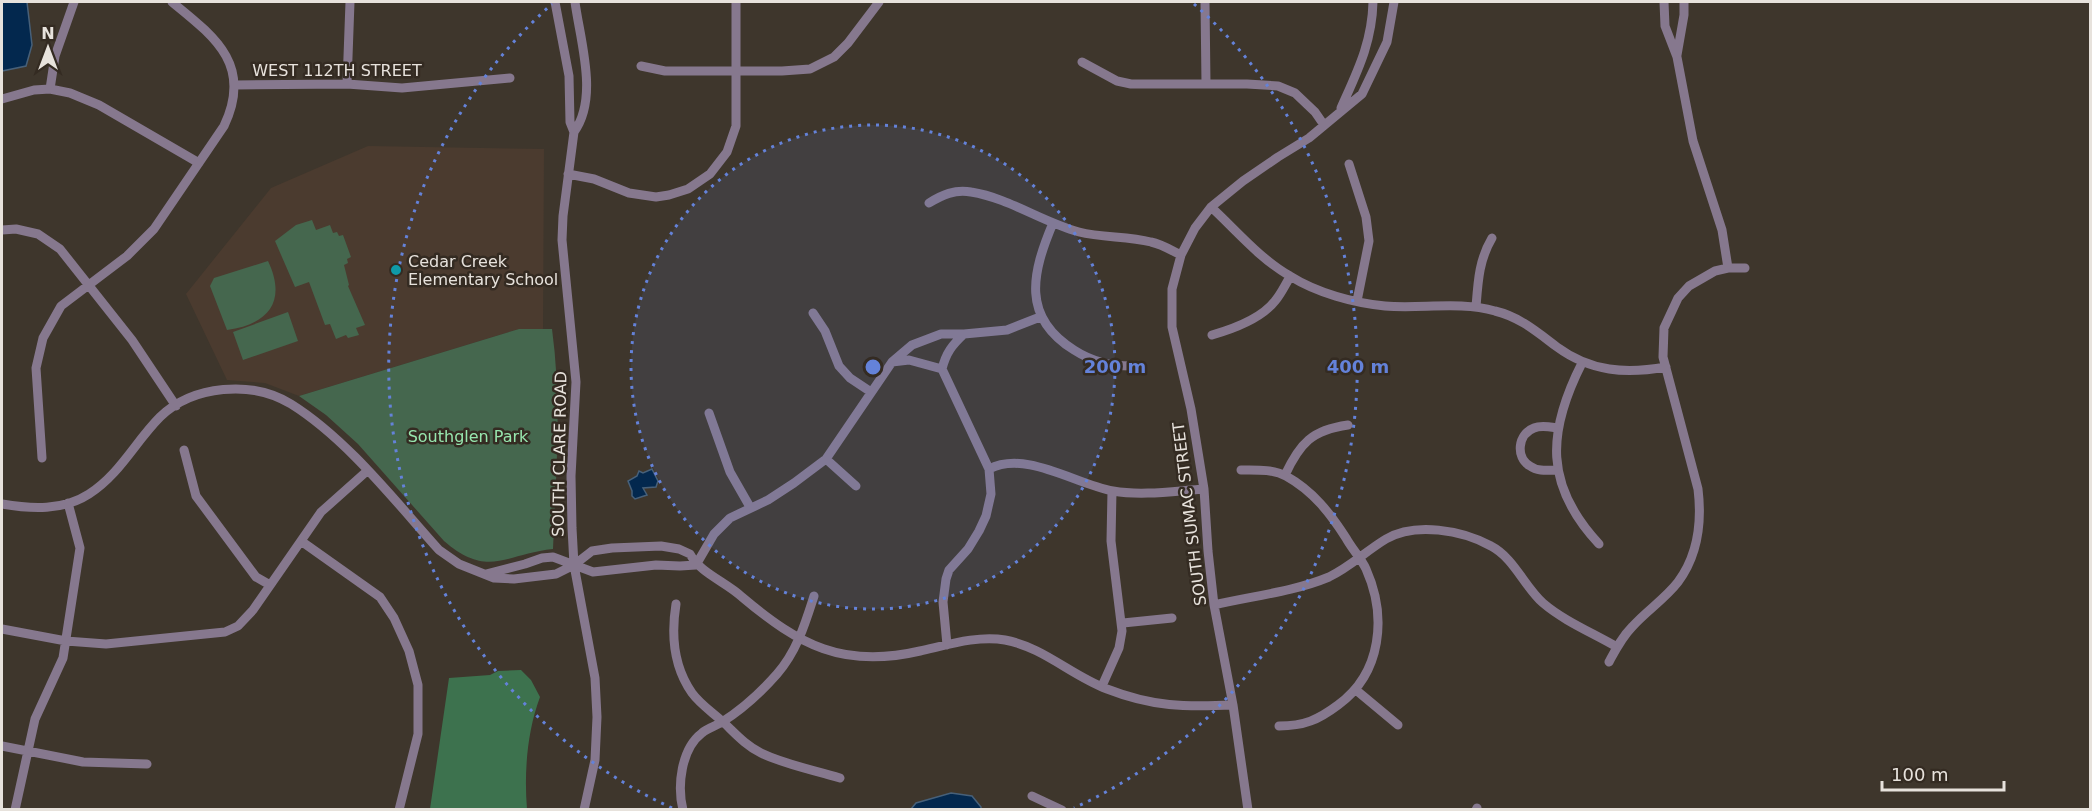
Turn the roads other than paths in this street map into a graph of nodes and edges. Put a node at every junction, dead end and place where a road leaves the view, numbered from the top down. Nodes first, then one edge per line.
1 (74, 2) edge
2 (172, 2) edge
3 (350, 2) edge
4 (555, 2) edge
5 (575, 2) edge
6 (736, 2) edge
7 (879, 2) edge
8 (1205, 2) edge
9 (1373, 2) edge
10 (1394, 2) edge
11 (1664, 2) edge
12 (1684, 2) edge
13 (1677, 57) junction
14 (1082, 62) dead end
15 (641, 66) dead end
16 (737, 71) junction
17 (510, 78) dead end
18 (347, 84) junction
19 (1206, 84) junction
20 (235, 85) junction
21 (50, 89) junction
22 (2, 99) edge
23 (1340, 111) junction
24 (1324, 125) junction
25 (574, 132) junction
26 (199, 163) junction
27 (1348, 164) dead end
28 (568, 174) junction
29 (928, 203) dead end
30 (1211, 207) junction
31 (1053, 224) junction
32 (2, 230) edge
33 (1492, 238) dead end
34 (1181, 255) junction
35 (1728, 268) junction
36 (1745, 268) dead end
37 (1290, 277) junction
38 (88, 284) junction
39 (1357, 301) junction
40 (1476, 307) junction
41 (813, 313) dead end
42 (1040, 317) junction
43 (964, 334) junction
44 (1212, 335) dead end
45 (892, 362) junction
46 (1582, 363) junction
47 (1131, 366) dead end
48 (1666, 367) junction
49 (942, 369) junction
50 (871, 392) junction
51 (176, 406) junction
52 (709, 413) dead end
53 (1348, 425) dead end
54 (1558, 428) junction
55 (184, 450) dead end
56 (42, 458) dead end
57 (826, 459) junction
58 (989, 469) junction
59 (1241, 470) dead end
60 (1558, 470) junction
61 (367, 471) junction
62 (1285, 475) junction
63 (856, 486) dead end
64 (1204, 489) junction
65 (1112, 491) junction
66 (68, 503) junction
67 (2, 504) edge
68 (750, 507) junction
69 (301, 541) junction
70 (1599, 544) dead end
71 (1359, 558) junction
72 (574, 565) junction
73 (696, 565) junction
74 (486, 573) junction
75 (270, 585) junction
76 (814, 596) dead end
77 (676, 604) dead end
78 (1214, 605) junction
79 (1172, 618) dead end
80 (1123, 623) junction
81 (2, 629) edge
82 (800, 639) junction
83 (66, 641) junction
84 (947, 645) junction
85 (1617, 647) junction
86 (1609, 662) dead end
87 (1102, 686) junction
88 (1356, 690) junction
89 (1233, 705) junction
90 (723, 722) junction
91 (1398, 725) dead end
92 (1279, 726) dead end
93 (2, 746) edge
94 (28, 752) junction
95 (147, 764) dead end
96 (840, 778) dead end
97 (1032, 796) dead end
98 (15, 810) edge
99 (399, 810) edge
100 (584, 810) edge
101 (683, 810) edge
102 (1062, 810) edge
103 (1248, 810) edge

1 - 21 street
2 - 20 street
3 - 18 street
4 - 25 street, SOUTH CLARE ROAD
5 - 25 street, SOUTH CLARE ROAD
6 - 16 street
7 - 16 street
8 - 19 street
9 - 23 street, SOUTH SUMAC STREET
10 - 23 street, SOUTH SUMAC STREET
11 - 13 street
12 - 13 street
13 - 35 street
14 - 19 street
15 - 16 street
16 - 28 street
17 - 18 street, WEST 112TH STREET
18 - 20 street, WEST 112TH STREET
19 - 24 street
20 - 26 street
21 - 22 street
21 - 26 street
23 - 24 street, SOUTH SUMAC STREET
24 - 30 street, SOUTH SUMAC STREET
25 - 28 street, SOUTH CLARE ROAD
26 - 38 street
27 - 39 street
28 - 72 street, SOUTH CLARE ROAD
29 - 31 street
30 - 34 street, SOUTH SUMAC STREET
30 - 37 street
31 - 34 street
31 - 42 street
32 - 38 street
33 - 40 street
34 - 64 street, SOUTH SUMAC STREET
35 - 36 street
35 - 48 street
37 - 39 street
37 - 44 street
38 - 51 street
38 - 56 street
39 - 40 street
40 - 46 street
41 - 50 street
42 - 43 street
42 - 47 street
43 - 45 street
43 - 49 street
45 - 49 street
45 - 50 street
46 - 48 street
46 - 54 street
48 - 85 street
49 - 58 street
50 - 57 street
51 - 61 street
51 - 66 street
52 - 68 street
53 - 62 street
54 - 60 street
54 - 60 street
55 - 75 street
57 - 63 street
57 - 68 street
58 - 65 street
58 - 84 street
59 - 62 street
60 - 70 street
61 - 69 street
61 - 74 street
62 - 71 street
64 - 65 street
64 - 78 street, SOUTH SUMAC STREET
65 - 80 street
66 - 67 street
66 - 83 street
68 - 73 street
69 - 75 street
69 - 99 street
71 - 78 street
71 - 85 street
71 - 88 street
72 - 73 street
72 - 73 street
72 - 74 street
72 - 74 street
72 - 100 street, SOUTH CLARE ROAD
73 - 82 street
75 - 83 street
76 - 82 street
77 - 90 street
78 - 89 street, SOUTH SUMAC STREET
79 - 80 street
80 - 87 street
81 - 83 street
82 - 84 street
82 - 90 street
83 - 94 street
84 - 87 street
85 - 86 street
87 - 89 street
88 - 91 street
88 - 92 street
89 - 103 street, SOUTH SUMAC STREET
90 - 96 street
90 - 101 street
93 - 94 street
94 - 95 street
94 - 98 street
97 - 102 street

